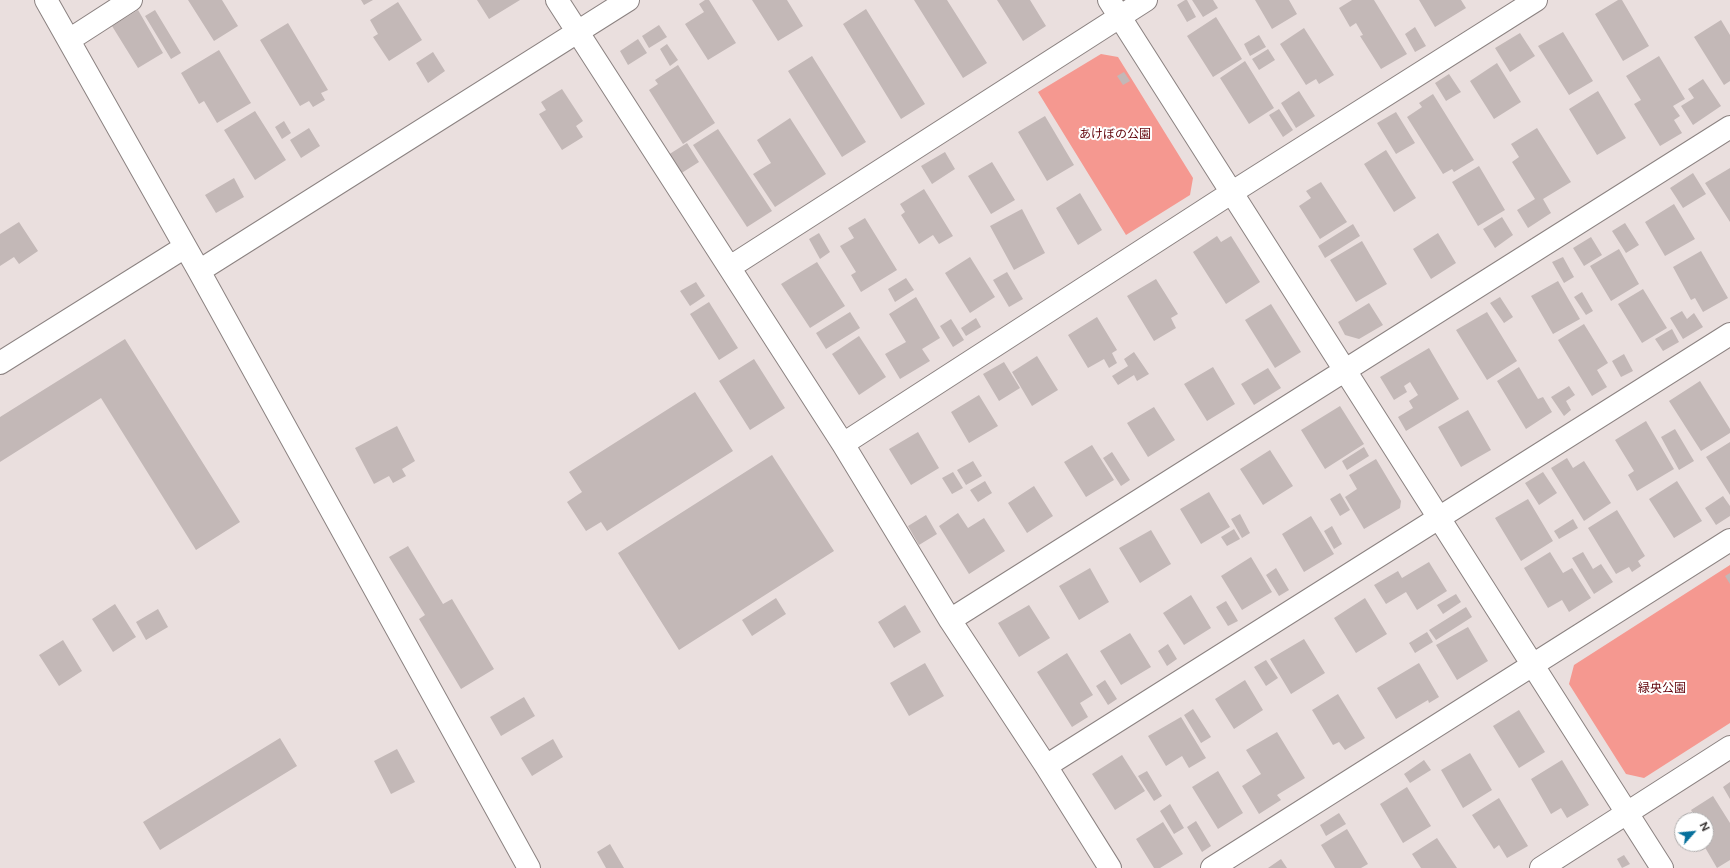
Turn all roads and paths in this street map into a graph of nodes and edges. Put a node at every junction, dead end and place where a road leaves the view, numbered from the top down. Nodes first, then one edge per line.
1 (46, 0) edge
2 (131, 0) edge
3 (557, 0) edge
4 (628, 0) edge
5 (1146, 0) edge
6 (1536, 0) edge
7 (1114, 8) edge
8 (577, 32) junction
9 (69, 40) junction
10 (1730, 127) edge
11 (1231, 193) junction
12 (185, 247) junction
13 (730, 267) junction
14 (199, 271) junction
15 (1730, 334) edge
16 (0, 363) edge
17 (1345, 371) junction
18 (843, 444) junction
19 (1439, 517) junction
20 (1730, 540) edge
21 (950, 620) junction
22 (1533, 665) junction
23 (1730, 747) edge
24 (1046, 766) junction
25 (1627, 813) junction
26 (529, 868) edge
27 (1110, 868) edge
28 (1212, 868) edge
29 (1541, 868) edge
30 (1662, 868) edge

1 - 9 street
2 - 9 street
3 - 8 street
4 - 8 street
5 - 7 street
6 - 11 street
7 - 11 street
7 - 13 street
8 - 13 street
8 - 14 street
9 - 12 street
10 - 17 street
11 - 17 street
11 - 18 street
12 - 14 street
12 - 16 street
13 - 18 street
14 - 26 street
15 - 19 street
17 - 19 street
17 - 21 street
18 - 21 street
19 - 22 street
19 - 24 street
20 - 22 street
21 - 24 street
22 - 25 street
22 - 28 street
23 - 25 street
24 - 27 street
25 - 29 street
25 - 30 street

